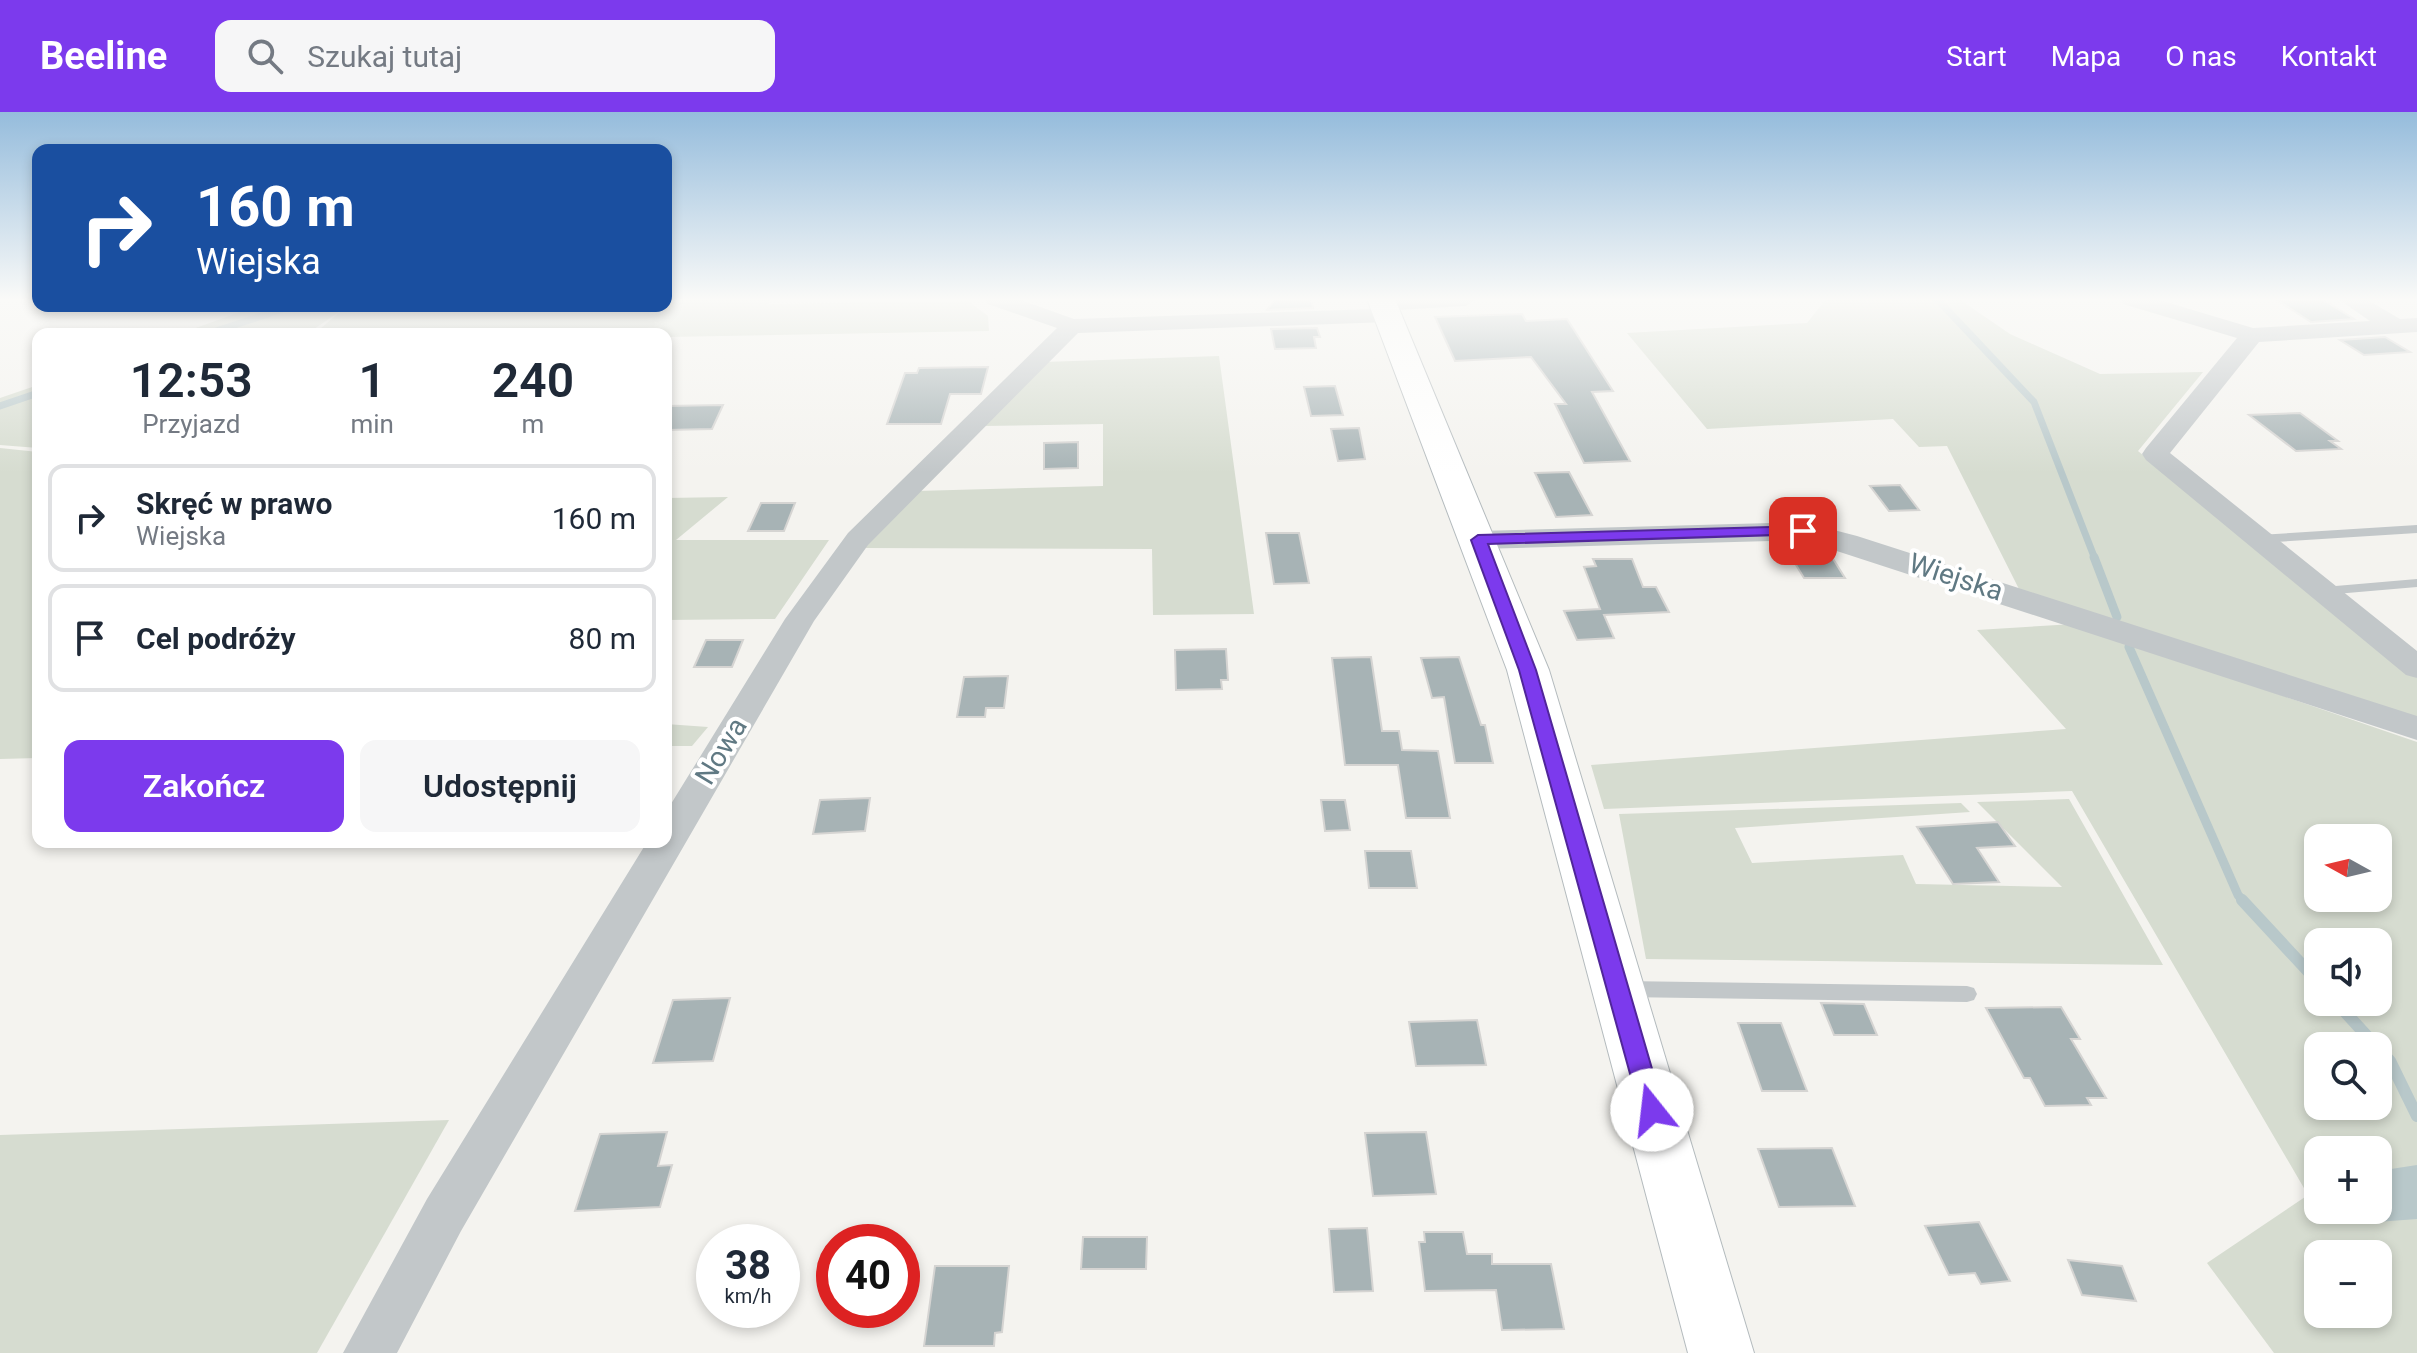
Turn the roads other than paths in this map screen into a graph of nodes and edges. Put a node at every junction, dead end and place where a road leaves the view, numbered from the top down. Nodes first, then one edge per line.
1 (1041, 357) edge
2 (1404, 357) edge
3 (2234, 357) edge
4 (2417, 529) edge
5 (2259, 539) junction
6 (1478, 540) junction
7 (2417, 583) edge
8 (2324, 591) junction
9 (2417, 668) edge
10 (2417, 728) edge
11 (672, 833) edge
12 (663, 848) edge
13 (1618, 988) junction
14 (1967, 994) dead end
15 (369, 1353) edge
16 (1721, 1353) edge

1 - 11 street, Nowa
2 - 6 street
3 - 5 street
4 - 5 lane
5 - 8 street
6 - 10 street, Wiejska
6 - 13 street
7 - 8 lane
8 - 9 street
12 - 15 street, Nowa
13 - 14 lane
13 - 16 street

